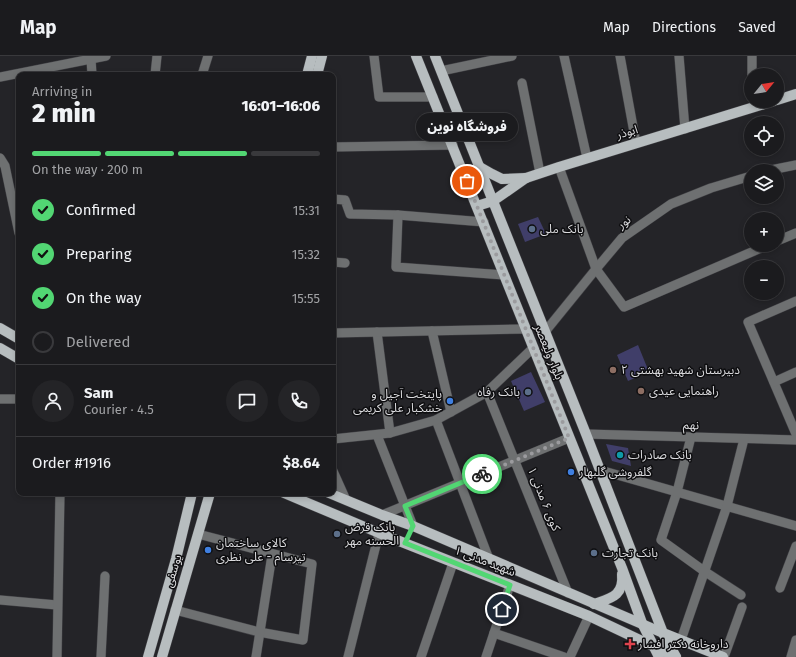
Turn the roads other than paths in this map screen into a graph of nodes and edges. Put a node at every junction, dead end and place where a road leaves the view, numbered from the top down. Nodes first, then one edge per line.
1 (106, 56) edge
2 (157, 56) edge
3 (208, 56) edge
4 (312, 56) edge
5 (322, 56) edge
6 (374, 56) edge
7 (416, 56) edge
8 (435, 56) edge
9 (512, 56) edge
10 (564, 56) edge
11 (620, 56) edge
12 (679, 56) edge
13 (752, 56) edge
14 (91, 59) junction
15 (752, 68) edge
16 (441, 71) junction
17 (45, 72) edge
18 (92, 72) edge
19 (155, 72) edge
20 (203, 72) edge
21 (308, 72) edge
22 (318, 72) edge
23 (16, 75) edge
24 (0, 77) edge
25 (522, 83) dead end
26 (796, 94) edge
27 (433, 97) junction
28 (784, 98) edge
29 (744, 108) edge
30 (685, 129) junction
31 (636, 143) junction
32 (453, 145) junction
33 (336, 147) edge
34 (0, 158) edge
35 (587, 158) junction
36 (796, 165) edge
37 (478, 166) junction
38 (559, 167) junction
39 (784, 167) edge
40 (540, 173) junction
41 (526, 178) junction
42 (744, 178) edge
43 (336, 199) edge
44 (493, 201) junction
45 (477, 206) junction
46 (398, 215) junction
47 (16, 219) edge
48 (484, 222) junction
49 (796, 233) edge
50 (784, 238) edge
51 (752, 252) edge
52 (336, 262) edge
53 (345, 263) dead end
54 (596, 269) junction
55 (504, 275) junction
56 (796, 301) edge
57 (0, 328) edge
58 (525, 329) junction
59 (432, 331) junction
60 (378, 332) junction
61 (336, 333) edge
62 (544, 333) junction
63 (16, 337) edge
64 (0, 348) edge
65 (533, 348) junction
66 (16, 357) edge
67 (796, 372) edge
68 (774, 382) junction
69 (487, 392) junction
70 (0, 399) edge
71 (16, 399) edge
72 (451, 412) junction
73 (436, 420) junction
74 (390, 433) junction
75 (586, 434) junction
76 (796, 434) edge
77 (377, 435) junction
78 (691, 437) junction
79 (569, 438) junction
80 (336, 439) edge
81 (744, 439) junction
82 (796, 440) edge
83 (515, 460) junction
84 (600, 470) junction
85 (336, 478) edge
86 (460, 483) junction
87 (677, 492) junction
88 (60, 496) edge
89 (191, 496) edge
90 (209, 496) edge
91 (291, 496) edge
92 (336, 496) edge
93 (346, 500) junction
94 (405, 506) junction
95 (726, 506) junction
96 (382, 515) junction
97 (413, 526) junction
98 (796, 526) edge
99 (198, 534) junction
100 (379, 534) junction
101 (405, 543) junction
102 (796, 546) edge
103 (272, 554) junction
104 (489, 559) junction
105 (176, 560) junction
106 (453, 563) junction
107 (189, 564) junction
108 (622, 568) junction
109 (704, 571) junction
110 (105, 576) dead end
111 (510, 585) junction
112 (780, 588) dead end
113 (568, 593) junction
114 (741, 595) dead end
115 (0, 600) edge
116 (594, 604) junction
117 (57, 605) junction
118 (742, 607) dead end
119 (175, 610) junction
120 (589, 616) junction
121 (642, 623) junction
122 (259, 632) junction
123 (494, 633) junction
124 (663, 633) junction
125 (681, 640) junction
126 (796, 640) edge
127 (653, 647) junction
128 (57, 657) edge
129 (101, 657) edge
130 (148, 657) edge
131 (162, 657) edge
132 (256, 657) edge
133 (348, 657) edge
134 (421, 657) edge
135 (486, 657) edge
136 (564, 657) edge
137 (570, 657) edge
138 (659, 657) edge
139 (676, 657) edge
140 (724, 657) edge
141 (790, 657) edge

1 - 14 street
2 - 19 street
3 - 20 street
4 - 21 main road
5 - 22 main road
6 - 27 street
7 - 27 main road, بلوار ولیعصر
8 - 16 main road, بلوار ولیعصر
9 - 16 street
10 - 35 street
11 - 31 street
12 - 30 street
13 - 15 street
14 - 17 street
14 - 18 street
16 - 37 main road, بلوار ولیعصر
23 - 24 street
25 - 40 street
26 - 28 main road
27 - 32 main road, بلوار ولیعصر
29 - 30 main road, ابوذر
30 - 31 main road, ابوذر
31 - 35 main road, ابوذر
32 - 33 street
32 - 45 main road, بلوار ولیعصر
34 - 47 street
35 - 38 main road, ابوذر
36 - 39 street
37 - 41 main road
37 - 44 main road, بلوار ولیعصر
38 - 40 main road, ابوذر
38 - 54 street
40 - 41 main road, ابوذر
41 - 44 main road, ابوذر
42 - 54 street, نور
43 - 46 street
44 - 45 main road, ابوذر
44 - 62 main road, بلوار ولیعصر
45 - 48 main road, بلوار ولیعصر
46 - 48 street
46 - 55 street
48 - 55 main road, بلوار ولیعصر
49 - 50 street
51 - 54 street
52 - 53 street
54 - 62 street, نور
55 - 58 main road, بلوار ولیعصر
56 - 68 street
57 - 63 main road
58 - 59 street
58 - 65 main road, بلوار ولیعصر
59 - 60 street
59 - 72 street
60 - 61 street
60 - 74 street
62 - 65 main road
62 - 75 main road, بلوار ولیعصر
64 - 66 main road
65 - 69 street
65 - 79 main road, بلوار ولیعصر
67 - 68 street
68 - 76 street
69 - 72 street
69 - 83 street, کوی ۶ مدنی ۱
70 - 71 street
72 - 73 street
73 - 74 street
73 - 86 street
74 - 77 street
75 - 78 street, نهم
75 - 84 main road, بلوار ولیعصر
77 - 80 street
77 - 94 street
78 - 81 street, نهم
78 - 87 street
79 - 83 street
79 - 108 main road, بلوار ولیعصر
81 - 82 street, نهم
81 - 95 street
83 - 86 street
83 - 113 street, کوی ۶ مدنی ۱
84 - 87 street
84 - 124 main road, بلوار ولیعصر
85 - 93 street
86 - 94 street
86 - 104 street
87 - 95 street
87 - 109 street
88 - 117 street
89 - 105 main road, یوسفی
90 - 99 main road, یوسفی
91 - 100 main road, شهید مدنی ۱
92 - 93 main road, شهید مدنی ۱
93 - 96 main road, شهید مدنی ۱
94 - 96 street
94 - 97 street
95 - 98 street
95 - 109 street
96 - 97 main road, شهید مدنی ۱
97 - 101 main road
97 - 104 main road, شهید مدنی ۱
99 - 103 street
99 - 107 main road, یوسفی
100 - 101 main road, شهید مدنی ۱
100 - 133 street
101 - 106 main road, شهید مدنی ۱
102 - 112 street
103 - 122 street
103 - 122 street
104 - 113 main road, شهید مدنی ۱
105 - 107 main road
105 - 130 main road, یوسفی
106 - 111 main road, شهید مدنی ۱
106 - 134 street
107 - 119 main road, یوسفی
108 - 116 main road
108 - 121 main road, بلوار ولیعصر
109 - 114 street
109 - 125 street
110 - 129 street
111 - 120 main road, شهید مدنی ۱
111 - 123 street
113 - 116 main road, شهید مدنی ۱
115 - 117 street
116 - 121 main road, شهید مدنی ۱
117 - 128 street
118 - 140 street
119 - 122 street
119 - 131 main road, یوسفی
120 - 127 main road, شهید مدنی ۱
120 - 137 street
121 - 124 main road, شهید مدنی ۱
121 - 127 main road, بلوار ولیعصر
122 - 132 street
123 - 135 street
123 - 136 street
124 - 125 main road, شهید مدنی ۱
124 - 139 main road, بلوار ولیعصر
125 - 140 main road, شهید مدنی ۱
126 - 141 street
127 - 138 main road, بلوار ولیعصر
127 - 139 main road, شهید مدنی ۱

